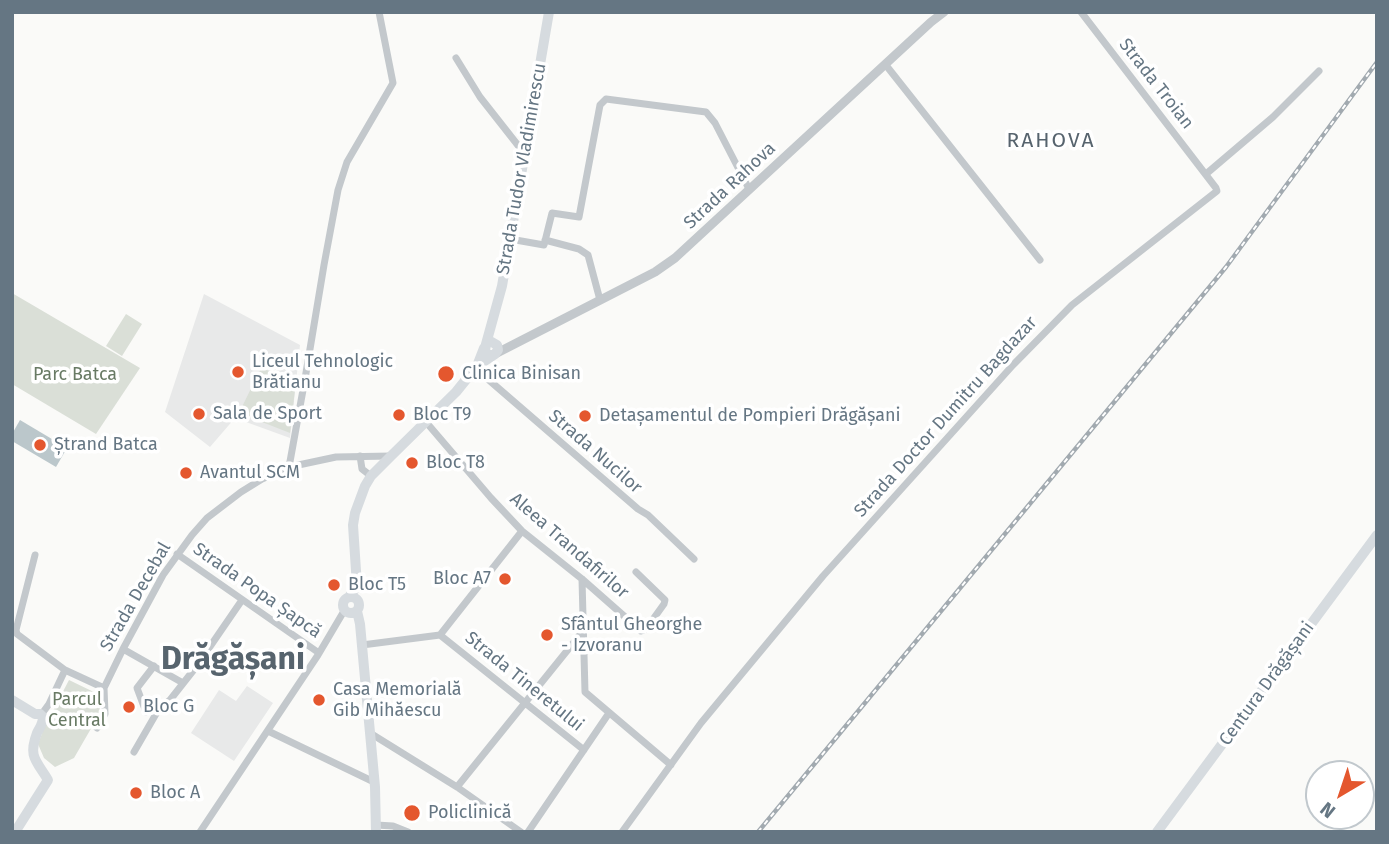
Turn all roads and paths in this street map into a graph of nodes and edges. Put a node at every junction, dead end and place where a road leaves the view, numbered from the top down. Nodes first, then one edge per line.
1 (379, 12) edge
2 (550, 12) edge
3 (944, 12) edge
4 (1081, 12) edge
5 (456, 58) dead end
6 (885, 64) junction
7 (1319, 71) dead end
8 (524, 153) junction
9 (1206, 174) junction
10 (749, 189) junction
11 (510, 239) junction
12 (545, 240) junction
13 (1040, 260) dead end
14 (600, 300) junction
15 (492, 348) junction
16 (476, 367) junction
17 (426, 422) junction
18 (359, 456) junction
19 (391, 456) junction
20 (289, 467) junction
21 (371, 476) junction
22 (522, 531) junction
23 (1377, 535) edge
24 (177, 554) junction
25 (36, 555) dead end
26 (694, 559) dead end
27 (636, 572) dead end
28 (582, 579) junction
29 (242, 600) junction
30 (355, 603) junction
31 (344, 611) joint
32 (584, 630) junction
33 (440, 635) junction
34 (362, 645) junction
35 (123, 649) junction
36 (319, 653) junction
37 (154, 666) junction
38 (65, 670) junction
39 (183, 683) junction
40 (104, 688) junction
41 (12, 700) edge
42 (524, 703) junction
43 (160, 707) junction
44 (609, 713) junction
45 (36, 719) junction
46 (97, 728) dead end
47 (268, 731) junction
48 (370, 733) junction
49 (584, 750) junction
50 (134, 752) dead end
51 (671, 765) junction
52 (374, 782) junction
53 (457, 787) junction
54 (376, 828) edge
55 (15, 832) edge
56 (200, 832) edge
57 (408, 832) edge
58 (521, 832) edge
59 (528, 832) edge
60 (622, 832) edge
61 (1157, 832) edge

1 - 20 street
2 - 8 main road, Strada Tudor Vladimirescu
3 - 6 street, Strada Rahova
4 - 9 street, Strada Troian
5 - 8 street
6 - 10 street, Strada Rahova
6 - 13 street
7 - 9 street
8 - 11 main road, Strada Tudor Vladimirescu
9 - 51 street, Strada Doctor Dumitru Bagdazar
10 - 12 street
10 - 14 street, Strada Rahova
11 - 12 street
11 - 15 main road, Strada Tudor Vladimirescu
12 - 14 street
14 - 15 street, Strada Rahova
15 - 16 main road
16 - 17 main road
16 - 26 street, Strada Nucilor
17 - 19 main road
17 - 22 street, Aleea Trandafirilor
18 - 19 street, Strada Decebal
18 - 20 street, Strada Decebal
18 - 21 street
19 - 21 main road
20 - 24 street, Strada Decebal
21 - 30 main road
22 - 28 street, Aleea Trandafirilor
22 - 33 street
23 - 61 main road, Centura Drăgășani
24 - 29 street, Strada Popa Șapcă
24 - 35 street, Strada Decebal
25 - 38 street
27 - 28 street, Aleea Trandafirilor
28 - 32 street
29 - 36 street, Strada Popa Șapcă
29 - 39 street
30 - 31 main road
30 - 34 main road
31 - 36 street
32 - 42 street
32 - 44 street
33 - 34 street, Strada Tineretului
33 - 42 street, Strada Tineretului
34 - 48 main road
35 - 37 street
35 - 40 street, Strada Decebal
36 - 47 street
37 - 39 street
37 - 43 street
38 - 40 street
38 - 45 street
39 - 43 street
40 - 46 street, Strada Decebal
41 - 45 main road
42 - 49 street, Strada Tineretului
42 - 53 street
43 - 50 street
44 - 49 street
44 - 51 street
45 - 55 main road
47 - 52 street
47 - 56 street
48 - 52 main road
48 - 53 street
49 - 59 street
51 - 60 street, Strada Doctor Dumitru Bagdazar
52 - 54 main road
53 - 58 street
54 - 57 street

